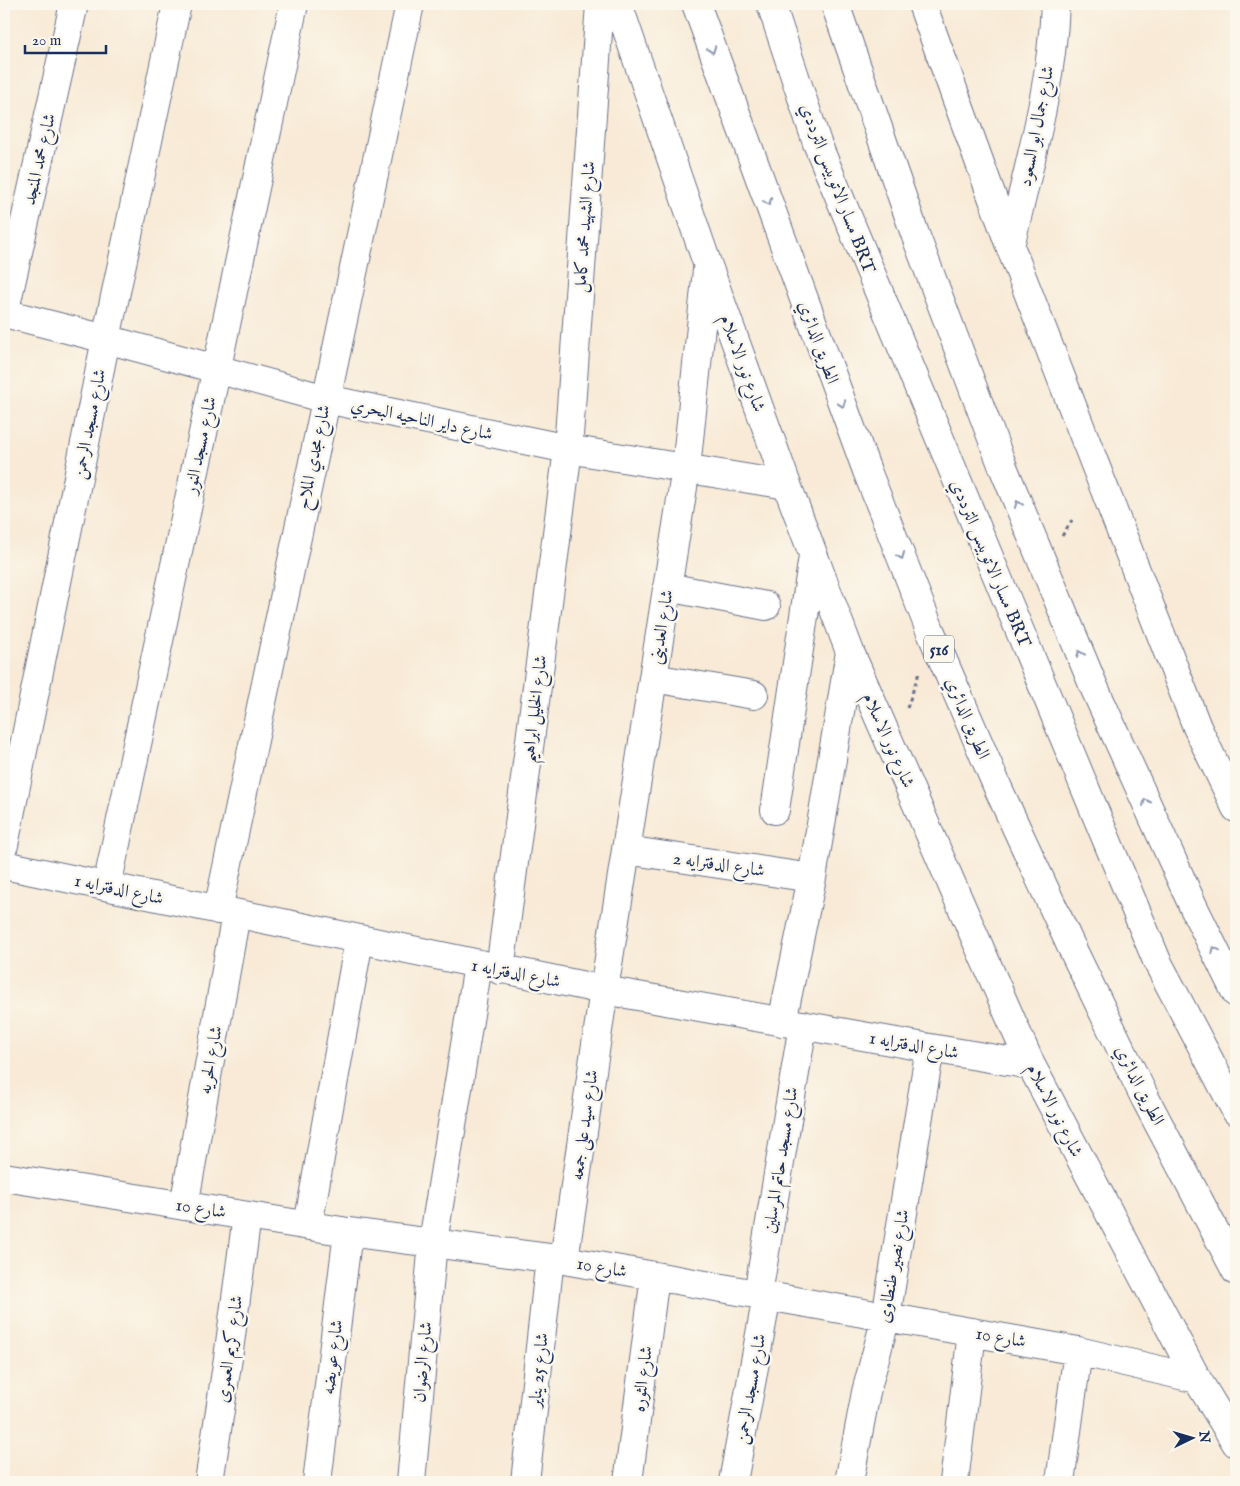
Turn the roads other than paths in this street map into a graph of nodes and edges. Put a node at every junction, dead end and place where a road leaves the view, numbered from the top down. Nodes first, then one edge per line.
1 (74, 4) edge
2 (177, 4) edge
3 (294, 4) edge
4 (410, 4) edge
5 (600, 4) edge
6 (618, 4) edge
7 (696, 4) edge
8 (771, 4) edge
9 (835, 4) edge
10 (922, 4) edge
11 (1055, 4) edge
12 (1010, 246) junction
13 (707, 263) junction
14 (4, 313) edge
15 (106, 338) junction
16 (216, 368) junction
17 (326, 399) junction
18 (568, 449) junction
19 (686, 468) junction
20 (787, 485) junction
21 (813, 555) junction
22 (668, 587) junction
23 (766, 606) dead end
24 (850, 652) junction
25 (653, 678) junction
26 (754, 695) dead end
27 (1236, 808) edge
28 (775, 810) dead end
29 (4, 845) edge
30 (626, 850) junction
31 (4, 865) edge
32 (812, 878) junction
33 (107, 886) junction
34 (227, 912) junction
35 (359, 940) junction
36 (489, 967) junction
37 (604, 990) junction
38 (1236, 993) edge
39 (792, 1024) junction
40 (930, 1048) junction
41 (1031, 1065) junction
42 (1236, 1111) edge
43 (4, 1176) edge
44 (184, 1206) junction
45 (248, 1216) junction
46 (308, 1225) junction
47 (348, 1232) junction
48 (433, 1242) junction
49 (557, 1259) junction
50 (1236, 1271) edge
51 (655, 1276) junction
52 (763, 1295) junction
53 (886, 1317) junction
54 (972, 1332) junction
55 (1078, 1351) junction
56 (1196, 1380) junction
57 (1236, 1443) edge
58 (209, 1482) edge
59 (317, 1482) edge
60 (411, 1482) edge
61 (525, 1482) edge
62 (628, 1482) edge
63 (733, 1482) edge
64 (849, 1482) edge
65 (954, 1482) edge
66 (1060, 1482) edge

1 - 14 main road, شارع محمد المنجد
2 - 15 main road, شارع مسجد الرحمن
3 - 16 main road, شارع مسجد النور
4 - 17 main road, شارع مجدي الملاح
5 - 18 main road, شارع الشهيد محمد كامل
6 - 13 main road, شارع نور الاسلام
7 -> 50 main road, الطريق الدائري / 516
8 - 42 main road, مسار الاتوبيس الترددي BRT
38 -> 9 main road
10 - 12 main road
11 - 12 main road, شارع جمال ابو السعود
12 - 27 main road
13 - 19 main road, شارع العدينى
13 - 20 main road, شارع نور الاسلام
14 - 15 main road, شارع داير الناحيه البحري
15 - 16 main road, شارع داير الناحيه البحري
15 - 29 main road, شارع مسجد الرحمن
16 - 17 main road, شارع داير الناحيه البحري
16 - 33 main road, شارع مسجد النور
17 - 18 main road, شارع داير الناحيه البحري
17 - 34 main road, شارع مجدي الملاح
18 - 19 main road, شارع داير الناحيه البحري
18 - 36 main road, شارع الخليل ابراهيم
19 - 20 main road, شارع داير الناحيه البحري
19 - 22 main road, شارع العدينى
20 - 21 main road, شارع نور الاسلام
21 - 24 main road, شارع نور الاسلام
21 - 28 main road
22 - 23 main road
22 - 25 main road, شارع العدينى
24 - 32 main road, شارع مسجد حاتم المرسلين
24 - 41 main road, شارع نور الاسلام
25 - 26 main road
25 - 30 main road, شارع العدينى
30 - 32 main road, شارع الدفترايه 2
30 - 37 main road, شارع العدينى
31 - 33 main road, شارع الدفترايه 1
32 - 39 main road, شارع مسجد حاتم المرسلين
33 - 34 main road, شارع الدفترايه 1
34 - 35 main road, شارع الدفترايه 1
34 - 44 main road, شارع الحريه
35 - 36 main road, شارع الدفترايه 1
35 - 46 main road
36 - 37 main road, شارع الدفترايه 1
36 - 48 main road, شارع الخليل ابراهيم
37 - 39 main road, شارع الدفترايه 1
37 - 49 main road, شارع سيد على جمعه
39 - 40 main road, شارع الدفترايه 1
39 - 52 main road, شارع مسجد حاتم المرسلين
40 - 41 main road, شارع الدفترايه 1
40 - 53 main road, شارع نصير طنطاوى
41 - 56 main road, شارع نور الاسلام
43 - 44 main road, شارع 10
44 - 45 main road, شارع 10
45 - 46 main road, شارع 10
45 - 58 main road, شارع كريم العمرى
46 - 47 main road, شارع 10
47 - 48 main road, شارع 10
47 - 59 main road, شارع عويضه
48 - 49 main road, شارع 10
48 - 60 main road, شارع الرضوان
49 - 51 main road, شارع 10
49 - 61 main road, شارع 25 يناير
51 - 52 main road, شارع 10
51 - 62 main road, شارع الثوره
52 - 53 main road, شارع 10
52 - 63 main road, شارع مسجد الرحمن
53 - 54 main road, شارع 10
53 - 64 main road, شارع نصير طنطاوى
54 - 55 main road, شارع 10
54 - 65 main road
55 - 56 main road, شارع 10
55 - 66 main road
56 - 57 main road, شارع نور الاسلام

